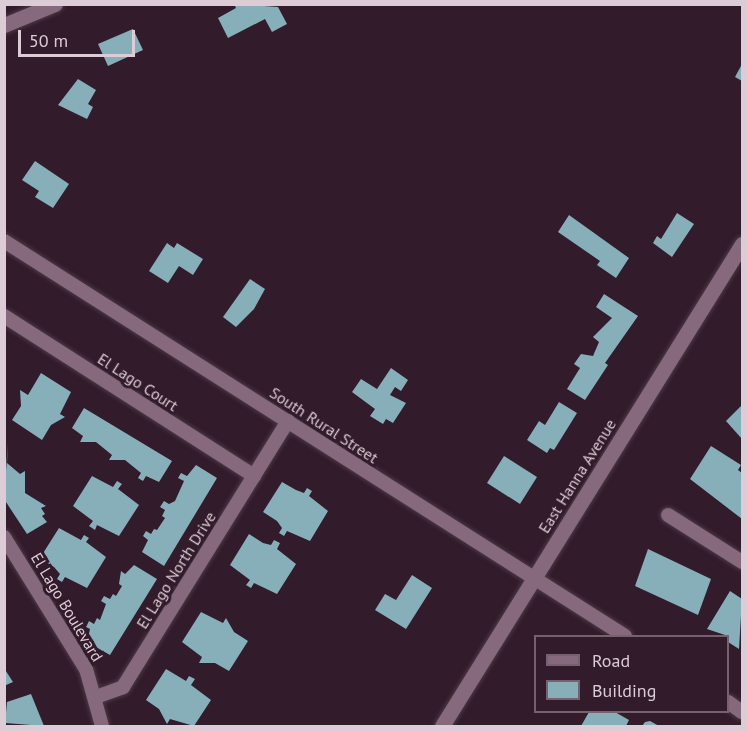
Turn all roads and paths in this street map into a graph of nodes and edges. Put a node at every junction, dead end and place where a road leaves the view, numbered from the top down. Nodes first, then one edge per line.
1 (55, 4) edge
2 (4, 26) edge
3 (4, 241) edge
4 (742, 244) edge
5 (4, 316) edge
6 (288, 421) junction
7 (254, 476) junction
8 (668, 515) dead end
9 (4, 537) edge
10 (742, 562) edge
11 (534, 578) junction
12 (623, 635) edge
13 (96, 697) junction
14 (102, 726) edge
15 (442, 726) edge

1 - 2 main road
3 - 6 street, South Rural Street
4 - 11 main road, East Hanna Avenue
5 - 7 street, El Lago Court
6 - 7 street, El Lago North Drive
6 - 11 street, South Rural Street
7 - 13 street, El Lago North Drive
8 - 10 street
9 - 13 street, El Lago Boulevard
11 - 12 street, South Rural Street
11 - 15 main road, East Hanna Avenue
13 - 14 street

